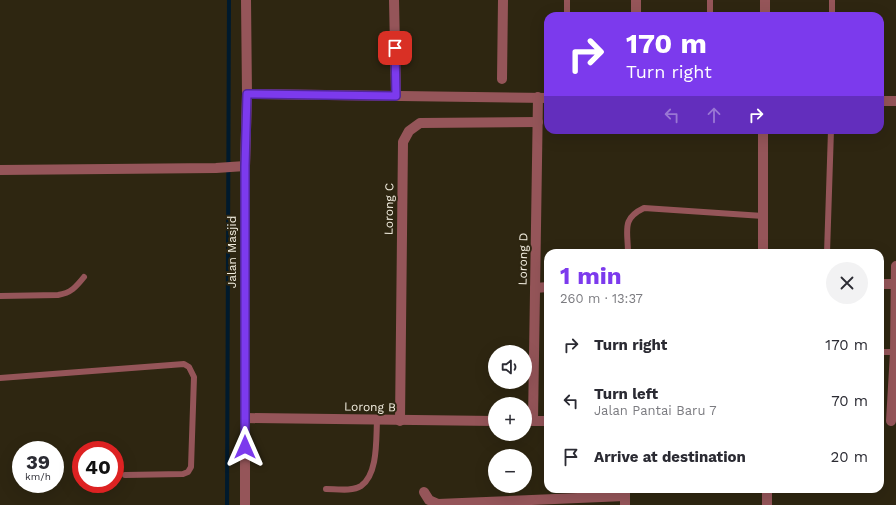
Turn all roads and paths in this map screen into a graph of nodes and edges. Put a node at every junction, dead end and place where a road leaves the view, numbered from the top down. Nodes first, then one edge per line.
1 (246, 0) edge
2 (394, 0) edge
3 (503, 0) edge
4 (567, 0) edge
5 (636, 0) edge
6 (710, 0) edge
7 (765, 0) edge
8 (832, 0) edge
9 (566, 12) edge
10 (636, 12) edge
11 (710, 12) edge
12 (765, 12) edge
13 (832, 12) edge
14 (502, 79) dead end
15 (247, 94) junction
16 (396, 96) junction
17 (543, 97) edge
18 (884, 101) edge
19 (896, 101) edge
20 (538, 122) junction
21 (763, 134) edge
22 (831, 134) edge
23 (245, 166) junction
24 (0, 170) edge
25 (763, 216) junction
26 (628, 249) edge
27 (763, 249) edge
28 (827, 249) edge
29 (896, 266) edge
30 (84, 277) dead end
31 (884, 284) edge
32 (896, 284) edge
33 (544, 287) edge
34 (535, 288) junction
35 (0, 296) edge
36 (884, 352) edge
37 (895, 352) junction
38 (0, 378) edge
39 (530, 397) edge
40 (245, 418) junction
41 (378, 420) junction
42 (400, 421) junction
43 (488, 421) edge
44 (532, 421) edge
45 (544, 421) edge
46 (893, 421) edge
47 (125, 475) dead end
48 (326, 489) dead end
49 (424, 492) dead end
50 (767, 493) edge
51 (625, 497) edge
52 (244, 505) edge
53 (767, 505) edge

1 - 15 street, Jalan Masjid
2 - 16 street
3 - 14 street
4 - 9 lane
5 - 10 street
6 - 11 lane
7 - 12 street
8 - 13 lane
15 - 16 street
15 - 23 street, Jalan Masjid
16 - 17 street
17 - 20 street, Lorong D
18 - 19 street
20 - 34 street, Lorong D
20 - 42 street, Lorong C
21 - 25 street
22 - 28 lane
23 - 24 street
23 - 40 street, Jalan Masjid
25 - 26 lane
25 - 27 street
29 - 32 street
30 - 35 lane
31 - 32 street
32 - 37 street
33 - 34 street
34 - 39 street, Lorong D
36 - 37 lane
37 - 46 street
38 - 47 lane
40 - 41 street, Lorong B
40 - 52 street, Jalan Masjid
41 - 42 street, Lorong B
41 - 48 lane
42 - 43 street, Lorong B
44 - 45 street
49 - 51 street
50 - 53 street

